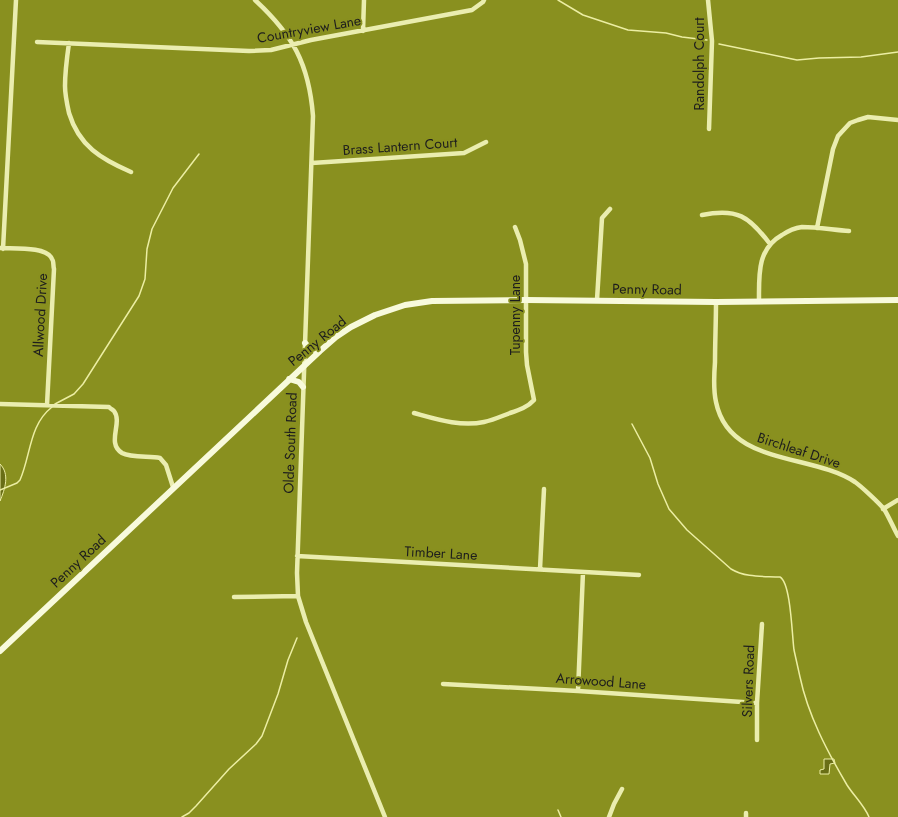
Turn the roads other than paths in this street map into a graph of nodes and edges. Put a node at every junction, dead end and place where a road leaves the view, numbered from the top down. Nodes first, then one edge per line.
1 (16, 0) edge
2 (255, 0) edge
3 (364, 0) edge
4 (484, 0) edge
5 (708, 0) edge
6 (363, 31) junction
7 (37, 42) dead end
8 (69, 43) junction
9 (294, 44) junction
10 (898, 120) edge
11 (709, 129) dead end
12 (486, 142) dead end
13 (312, 163) junction
14 (131, 172) dead end
15 (610, 209) dead end
16 (702, 215) dead end
17 (515, 227) dead end
18 (817, 228) junction
19 (849, 231) dead end
20 (770, 244) junction
21 (1, 248) edge
22 (526, 300) junction
23 (597, 300) junction
24 (898, 300) edge
25 (759, 301) junction
26 (716, 302) junction
27 (305, 343) junction
28 (320, 351) junction
29 (303, 366) junction
30 (289, 379) junction
31 (303, 387) junction
32 (0, 404) edge
33 (46, 405) junction
34 (414, 413) dead end
35 (173, 487) junction
36 (544, 489) dead end
37 (898, 500) edge
38 (883, 509) junction
39 (898, 536) edge
40 (297, 556) junction
41 (540, 569) junction
42 (583, 572) junction
43 (640, 575) dead end
44 (234, 596) dead end
45 (298, 596) junction
46 (762, 624) dead end
47 (0, 652) edge
48 (443, 684) dead end
49 (578, 691) junction
50 (757, 703) junction
51 (757, 740) dead end
52 (622, 789) dead end
53 (386, 817) edge
54 (609, 817) edge

1 - 21 street
2 - 9 street, Olde South Road
3 - 6 street
4 - 6 street, Countryview Lane
5 - 11 street, Randolph Court
6 - 9 street, Countryview Lane
7 - 8 street, Countryview Lane
8 - 9 street, Countryview Lane
8 - 14 street
9 - 13 street, Olde South Road
10 - 18 street
12 - 13 street, Brass Lantern Court
13 - 27 street, Olde South Road
15 - 23 street
16 - 20 street
17 - 22 street, Tupenny Lane
18 - 19 street
18 - 20 street
20 - 25 street
21 - 33 street, Allwood Drive
22 - 23 street, Penny Road
22 - 28 street, Penny Road
22 - 34 street, Tupenny Lane
23 - 26 street, Penny Road
24 - 25 street, Penny Road
25 - 26 street, Penny Road
26 - 38 street, Birchleaf Drive
27 - 28 street
27 - 29 street, Olde South Road
28 - 29 street, Penny Road
29 - 30 street, Penny Road
29 - 31 street, Olde South Road
30 - 31 street
30 - 35 street, Penny Road
31 - 40 street, Olde South Road
32 - 33 street
33 - 35 street
35 - 47 street, Penny Road
36 - 41 street
37 - 38 street
38 - 39 street, Birchleaf Drive
40 - 41 street, Timber Lane
40 - 45 street, Olde South Road
41 - 42 street, Timber Lane
42 - 43 street, Timber Lane
42 - 49 street
44 - 45 street
45 - 53 street, Olde South Road
46 - 50 street, Silvers Road
48 - 49 street, Arrowood Lane
49 - 50 street, Arrowood Lane
50 - 51 street, Silvers Road
52 - 54 street

